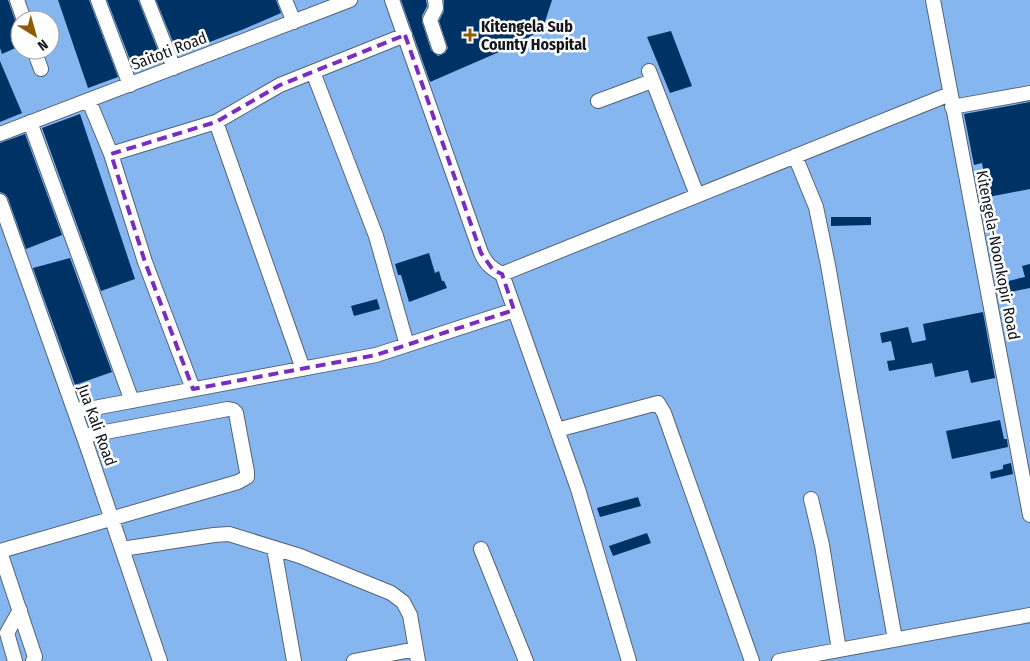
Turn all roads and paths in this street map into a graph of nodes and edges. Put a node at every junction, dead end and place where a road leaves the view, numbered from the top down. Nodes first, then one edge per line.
1 (98, 0) edge
2 (147, 0) edge
3 (285, 0) edge
4 (350, 0) edge
5 (392, 0) edge
6 (435, 0) edge
7 (933, 0) edge
8 (294, 22) junction
9 (405, 35) junction
10 (439, 46) dead end
11 (38, 60) edge
12 (174, 68) junction
13 (41, 69) dead end
14 (313, 72) junction
15 (130, 85) junction
16 (1030, 92) edge
17 (88, 101) junction
18 (598, 101) dead end
19 (951, 101) junction
20 (30, 122) junction
21 (216, 122) junction
22 (0, 134) edge
23 (111, 154) junction
24 (795, 156) junction
25 (697, 195) junction
26 (0, 201) edge
27 (502, 274) junction
28 (514, 310) junction
29 (408, 345) junction
30 (303, 369) junction
31 (193, 389) junction
32 (132, 401) junction
33 (74, 410) junction
34 (557, 430) junction
35 (84, 436) junction
36 (811, 499) dead end
37 (1030, 515) edge
38 (112, 518) junction
39 (274, 548) junction
40 (122, 549) junction
41 (481, 549) dead end
42 (0, 551) edge
43 (20, 610) junction
44 (1030, 615) edge
45 (895, 639) junction
46 (839, 650) junction
47 (417, 655) edge
48 (15, 661) edge
49 (33, 661) edge
50 (160, 661) edge
51 (294, 661) edge
52 (354, 661) edge
53 (526, 661) edge
54 (629, 661) edge
55 (752, 661) edge
56 (779, 661) edge

1 - 15 street
2 - 12 street
3 - 8 street
4 - 8 street, Saitoti Road
5 - 9 street
6 - 10 street
7 - 19 street, Kitengela-Noonkopir Road
8 - 12 street, Saitoti Road
9 - 14 street
9 - 27 street
11 - 13 street
12 - 15 street, Saitoti Road
14 - 21 street
14 - 29 street
15 - 17 street, Saitoti Road
16 - 19 street
17 - 20 street, Saitoti Road
17 - 23 street
18 - 25 street
19 - 24 street
19 - 37 street, Kitengela-Noonkopir Road
20 - 22 street, Saitoti Road
20 - 32 street
21 - 23 street
21 - 30 street
23 - 31 street
24 - 25 street
24 - 45 street
25 - 27 street
26 - 33 street, Jua Kali Road
27 - 28 street
28 - 29 street
28 - 34 street
29 - 30 street
30 - 31 street
31 - 32 street
32 - 33 street
33 - 35 street, Jua Kali Road
34 - 54 street
34 - 55 street
35 - 38 street, Jua Kali Road
35 - 38 street
36 - 46 street
38 - 40 street, Jua Kali Road
38 - 42 street
39 - 40 street
39 - 47 street
39 - 51 street
40 - 50 street, Jua Kali Road
41 - 53 street
42 - 43 street
43 - 48 street
43 - 49 street
44 - 45 street
45 - 46 street
46 - 56 street
47 - 52 street

